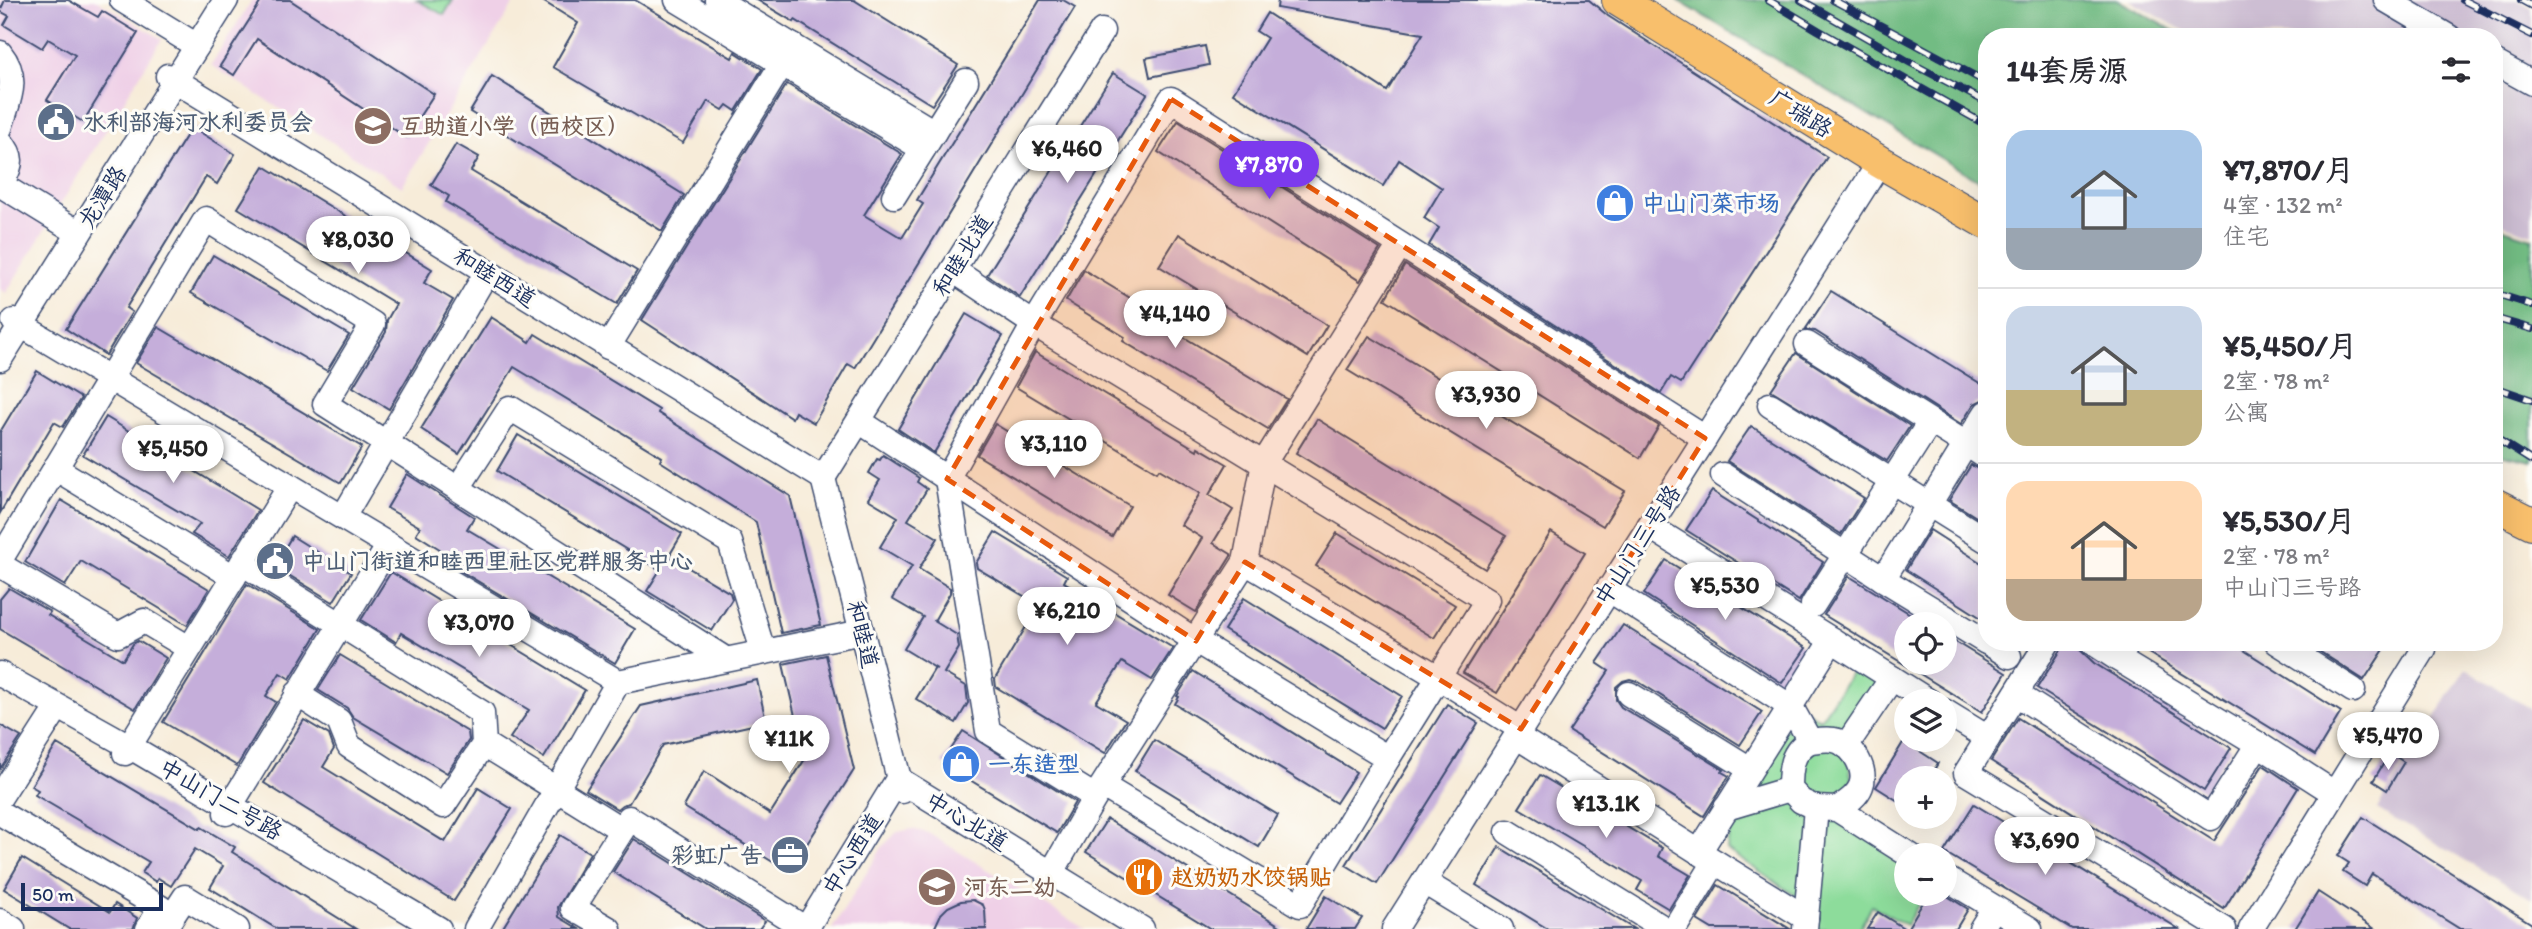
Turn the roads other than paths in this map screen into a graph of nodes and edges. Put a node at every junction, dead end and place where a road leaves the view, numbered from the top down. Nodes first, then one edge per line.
1 (122, 0) edge
2 (215, 0) edge
3 (226, 0) edge
4 (677, 0) edge
5 (717, 0) edge
6 (1618, 0) edge
7 (2386, 0) edge
8 (2434, 28) edge
9 (1102, 31) dead end
10 (193, 44) junction
11 (0, 53) edge
12 (788, 55) junction
13 (2503, 67) edge
14 (171, 79) junction
15 (966, 81) dead end
16 (2532, 83) edge
17 (0, 128) edge
18 (929, 140) junction
19 (0, 141) edge
20 (1880, 162) junction
21 (0, 186) edge
22 (894, 197) dead end
23 (1978, 218) edge
24 (76, 231) junction
25 (1400, 246) junction
26 (953, 270) junction
27 (487, 272) junction
28 (18, 323) junction
29 (1034, 324) junction
30 (0, 344) edge
31 (1807, 344) dead end
32 (608, 347) junction
33 (0, 359) edge
34 (110, 378) junction
35 (1770, 405) dead end
36 (859, 421) junction
37 (1930, 422) junction
38 (1705, 438) junction
39 (385, 444) junction
40 (1976, 450) edge
41 (1264, 463) junction
42 (55, 468) junction
43 (1723, 475) dead end
44 (823, 478) junction
45 (947, 479) junction
46 (1891, 482) junction
47 (289, 486) junction
48 (458, 488) junction
49 (1930, 505) junction
50 (2503, 508) edge
51 (342, 517) junction
52 (2532, 523) edge
53 (1649, 526) junction
54 (1978, 535) edge
55 (389, 545) junction
56 (1844, 555) junction
57 (0, 559) edge
58 (1245, 562) junction
59 (0, 565) edge
60 (238, 570) junction
61 (1883, 579) junction
62 (1608, 589) junction
63 (1813, 605) dead end
64 (339, 624) junction
65 (862, 632) junction
66 (1978, 637) edge
67 (1832, 640) junction
68 (1196, 641) junction
69 (189, 649) junction
70 (763, 651) junction
71 (2001, 651) edge
72 (2042, 651) edge
73 (2124, 651) edge
74 (2291, 651) edge
75 (2423, 651) edge
76 (2009, 656) dead end
77 (725, 659) junction
78 (0, 674) edge
79 (1438, 677) junction
80 (1892, 678) junction
81 (618, 682) junction
82 (0, 684) edge
83 (1909, 689) edge
84 (2353, 690) dead end
85 (297, 694) junction
86 (1629, 694) dead end
87 (2015, 694) junction
88 (1791, 707) junction
89 (55, 711) junction
90 (1957, 719) edge
91 (1518, 733) junction
92 (1988, 738) junction
93 (1810, 741) junction
94 (484, 744) junction
95 (2258, 744) junction
96 (1846, 746) junction
97 (127, 749) junction
98 (1388, 758) junction
99 (1750, 769) junction
100 (900, 785) junction
101 (555, 788) junction
102 (1790, 789) junction
103 (1099, 792) junction
104 (2334, 793) junction
105 (0, 797) edge
106 (1726, 808) junction
107 (1827, 808) junction
108 (228, 809) junction
109 (0, 813) edge
110 (622, 830) junction
111 (1508, 832) dead end
112 (1894, 846) edge
113 (1707, 857) junction
114 (1050, 876) junction
115 (1423, 882) junction
116 (1957, 889) edge
117 (1988, 919) edge
118 (0, 921) edge
119 (1636, 921) edge
120 (1805, 923) edge
121 (13, 929) edge
122 (148, 929) edge
123 (164, 929) edge
124 (237, 929) edge
125 (422, 929) edge
126 (439, 929) edge
127 (476, 929) edge
128 (609, 929) edge
129 (806, 929) edge
130 (817, 929) edge
131 (1127, 929) edge
132 (1142, 929) edge
133 (1394, 929) edge
134 (1501, 929) edge
135 (1665, 929) edge
136 (1674, 929) edge
137 (2030, 929) edge
138 (2224, 929) edge
139 (2251, 929) edge

1 - 10 street
2 - 10 street, 龙潭路
3 - 10 street, 龙潭路
4 - 12 street
5 - 12 street
6 - 20 main road, 广瑞路
7 - 8 street
9 - 26 street, 和睦北道
10 - 14 street, 龙潭路
11 - 17 street
12 - 18 street
12 - 32 street
13 - 16 street
14 - 24 street, 龙潭路
14 - 27 street, 和睦西道
15 - 18 street
18 - 22 street
19 - 21 street
20 - 23 main road, 广瑞路
20 - 38 street, 中山门三号路
21 - 24 street
24 - 28 street, 龙潭路
25 - 29 street
25 - 38 street
25 - 41 street
26 - 29 street
26 - 36 street, 和睦北道
27 - 32 street, 和睦西道
27 - 39 street
28 - 30 street, 龙潭路
28 - 33 street, 龙潭路
28 - 34 street
29 - 41 street
29 - 45 street
31 - 37 street
32 - 44 street, 和睦西道
34 - 39 street
34 - 42 street
34 - 47 street
35 - 46 street
36 - 44 street, 和睦北道
36 - 45 street
37 - 40 street
37 - 46 street
38 - 53 street, 中山门三号路
39 - 48 street
39 - 51 street
40 - 49 street
41 - 58 street
41 - 79 street
42 - 57 street
42 - 60 street
43 - 56 street
44 - 65 street, 和睦道
45 - 68 street
45 - 103 street
46 - 49 street
46 - 56 street
47 - 51 street
47 - 60 street
48 - 70 street
48 - 77 street
49 - 54 street
49 - 61 street
50 - 52 main road
51 - 55 street
53 - 62 street, 中山门三号路
53 - 67 street
55 - 64 street
55 - 81 street
56 - 61 street
56 - 63 street
58 - 68 street
58 - 79 street
59 - 69 street
60 - 64 street
60 - 69 street
61 - 66 street
62 - 88 street
62 - 91 street, 中山门三号路
64 - 85 street
64 - 94 street
65 - 70 street
65 - 100 street, 和睦道
67 - 80 street
67 - 88 street
68 - 98 street
68 - 103 street
69 - 97 street
70 - 77 street
71 - 76 street
72 - 87 street
73 - 95 street
74 - 84 street
75 - 104 street
77 - 81 street
78 - 89 street, 中山门二号路
79 - 91 street
79 - 98 street
80 - 83 street
80 - 96 street
81 - 101 street
82 - 89 street, 中山门二号路
85 - 94 street
85 - 108 street
86 - 99 street
87 - 92 street
87 - 95 street
88 - 93 street
88 - 99 street
89 - 97 street, 中山门二号路
89 - 105 street
90 - 92 street
91 - 113 street
91 - 115 street, 中山门三号路
92 - 138 street
93 - 96 street
93 - 102 street
94 - 101 street
95 - 104 street
96 - 107 street
97 - 108 street, 中山门二号路
98 - 103 street
99 - 106 street
100 - 114 street, 中心北道
100 - 129 street, 中心西道
100 - 130 street, 中心西道
101 - 110 street
101 - 127 street
102 - 106 street
102 - 107 street
103 - 114 street
104 - 139 street
106 - 113 street
107 - 112 street
107 - 120 street
108 - 125 street, 中山门二号路
108 - 126 street, 中山门二号路
109 - 122 street
110 - 128 street
110 - 129 street
111 - 119 street
113 - 120 street
113 - 136 street
114 - 131 street, 中心北道
114 - 132 street, 中心北道
115 - 133 street, 中山门三号路
115 - 134 street
116 - 117 street
117 - 137 street
118 - 121 street
119 - 135 street
123 - 124 street

